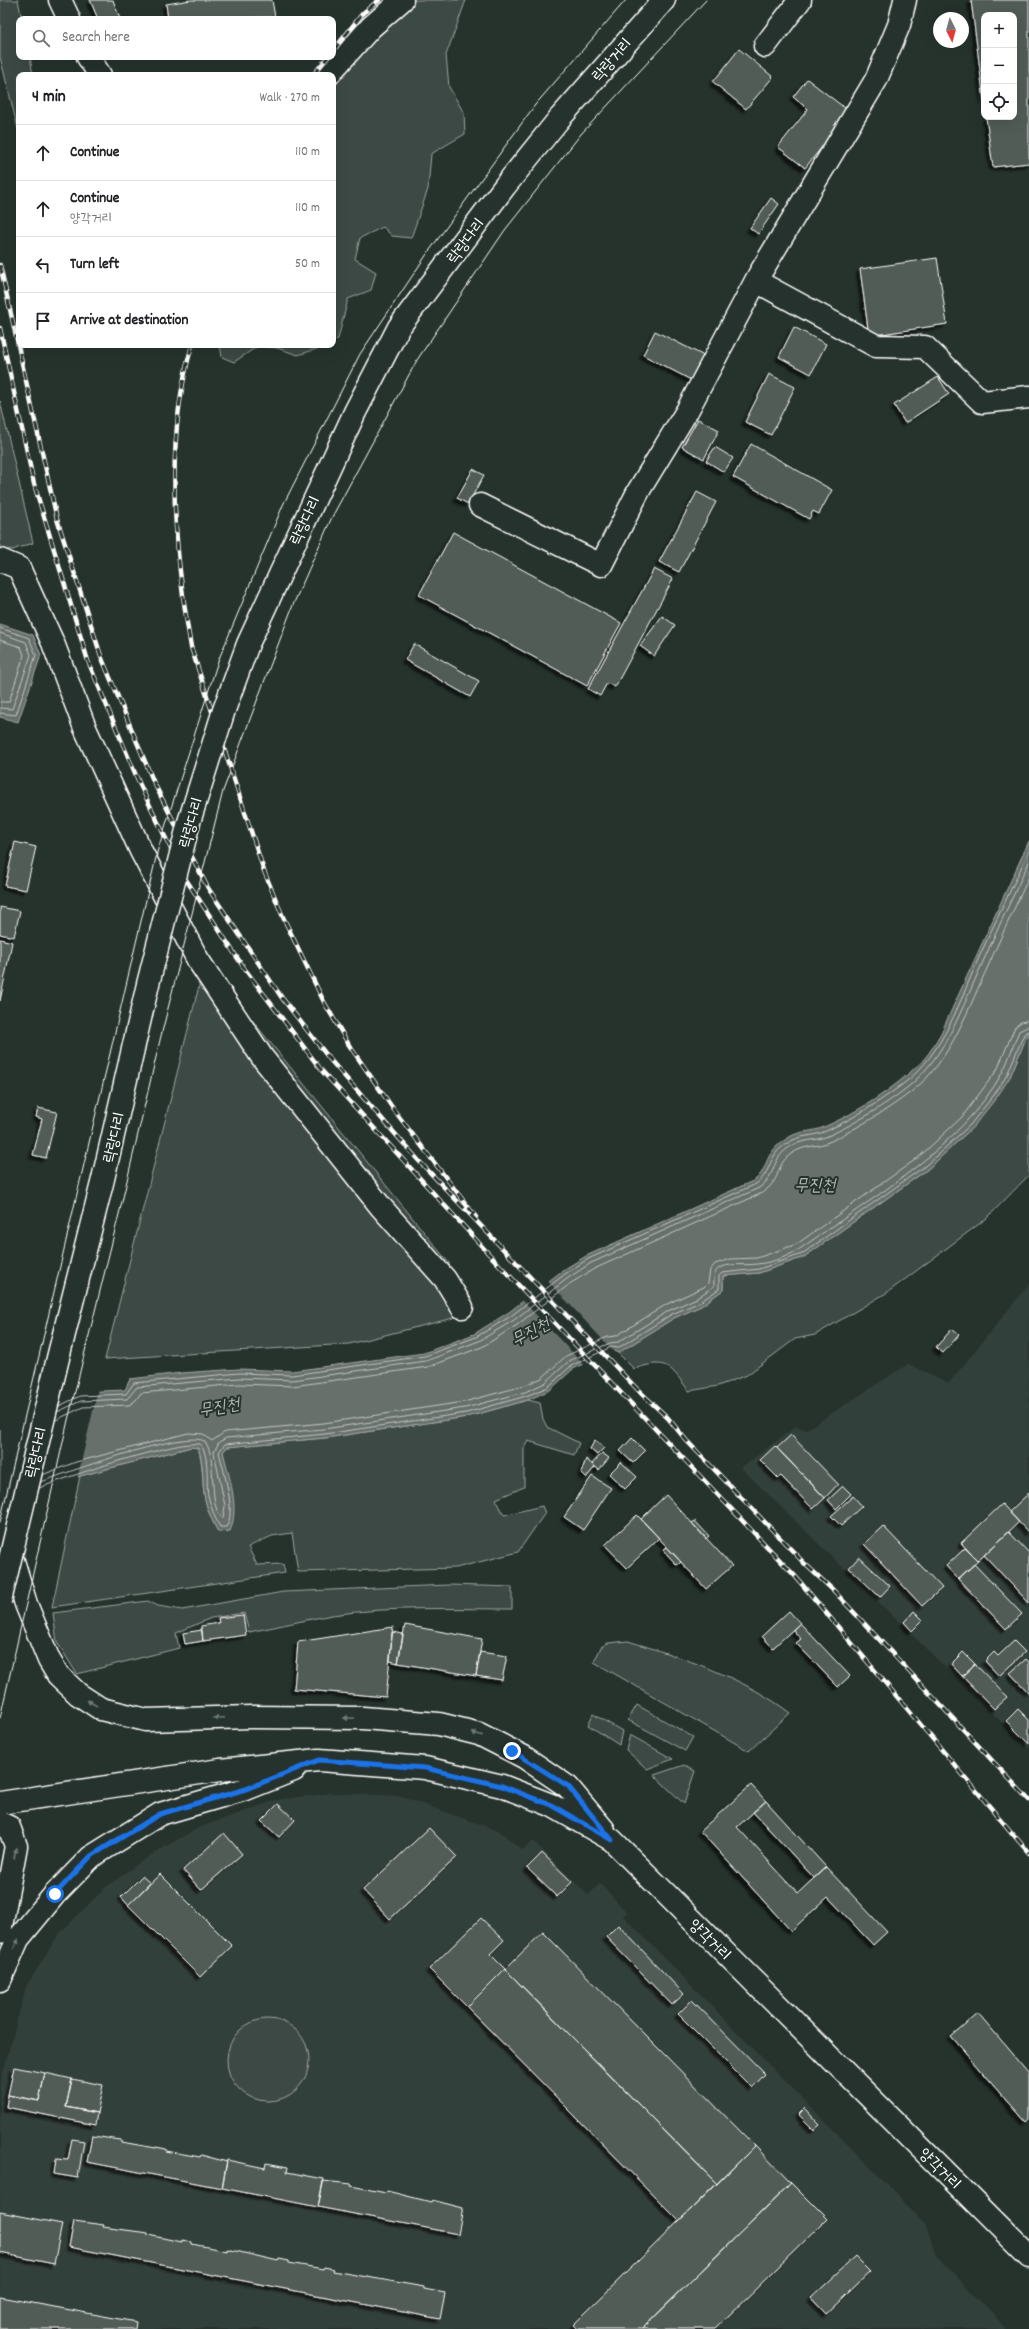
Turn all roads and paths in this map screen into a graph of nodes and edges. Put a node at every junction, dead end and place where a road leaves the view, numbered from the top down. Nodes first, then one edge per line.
1 (60, 0) edge
2 (402, 0) edge
3 (664, 0) edge
4 (800, 0) edge
5 (905, 0) edge
6 (68, 16) edge
7 (764, 46) dead end
8 (90, 60) edge
9 (98, 72) edge
10 (331, 72) edge
11 (559, 119) joint
12 (756, 281) junction
13 (1028, 397) edge
14 (480, 505) dead end
15 (0, 560) edge
16 (462, 1307) dead end
17 (11, 1554) junction
18 (0, 1601) edge
19 (319, 1760) junction
20 (0, 1803) edge
21 (0, 1822) edge
22 (612, 1840) junction
23 (0, 1932) edge
24 (0, 1980) edge
25 (1029, 2256) edge

1 - 6 main road
2 - 10 main road
3 - 11 main road, 락랑거리
4 - 7 main road
5 - 12 main road
8 - 9 main road
11 - 17 main road, 락랑다리, bridge
12 - 13 main road
12 - 14 main road
15 - 16 main road
17 - 18 main road, 락랑다리, bridge
22 -> 17 main road
19 - 20 main road, 양각거리
19 - 22 main road, 양각거리
24 -> 19 main road
23 -> 21 main road
22 - 25 main road, 양각거리

